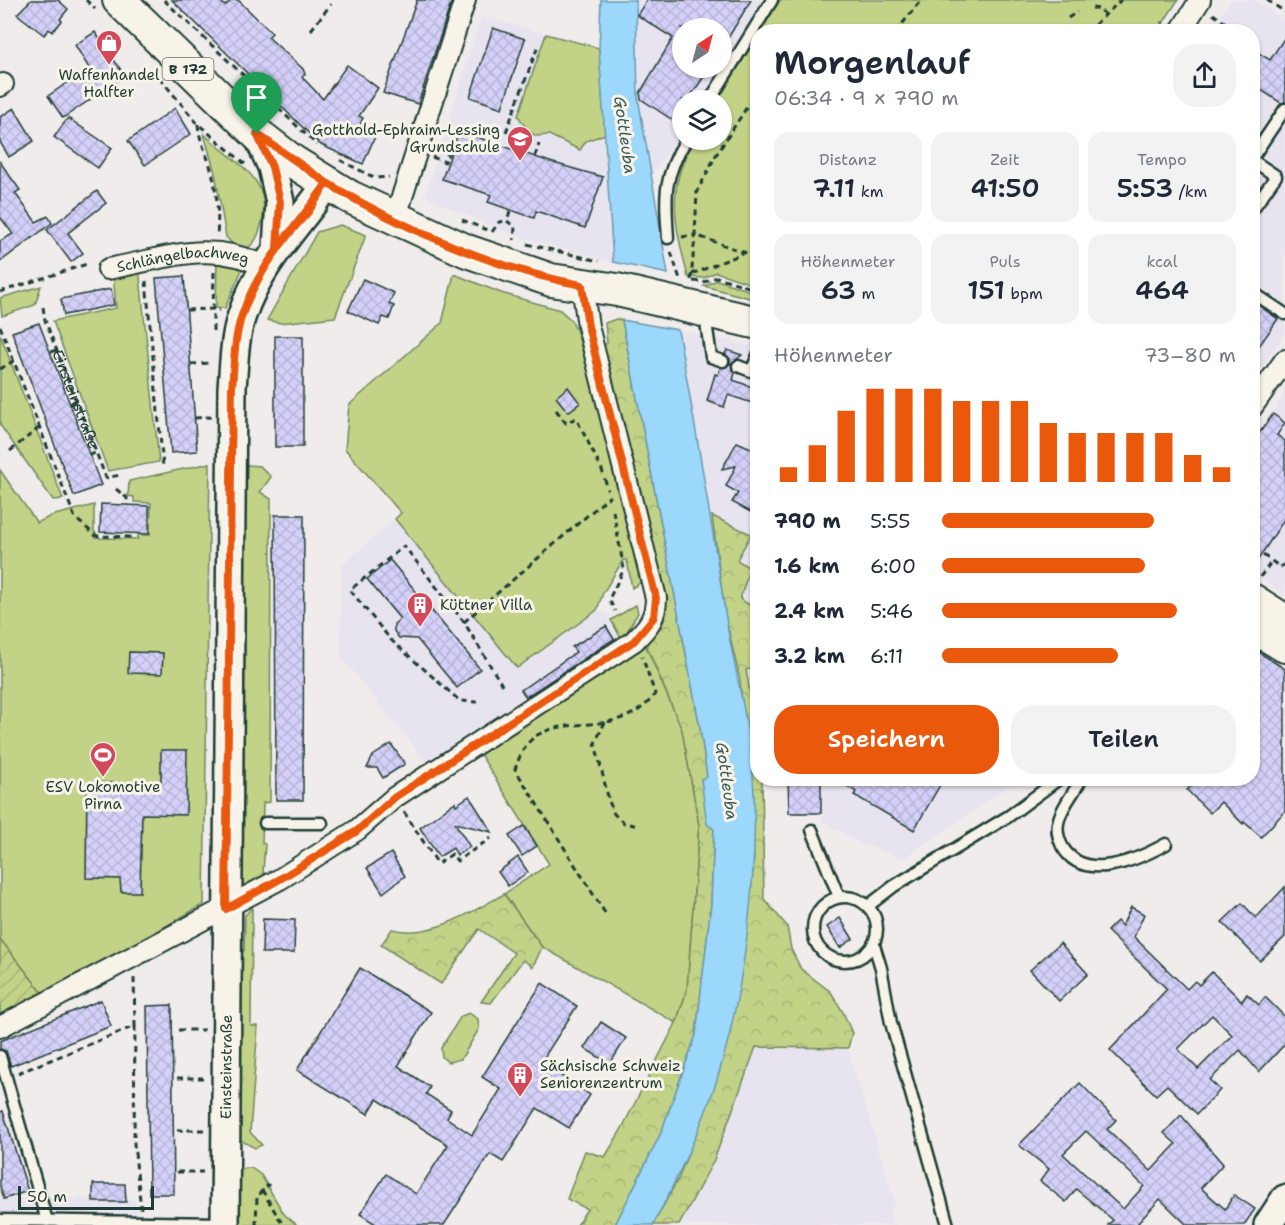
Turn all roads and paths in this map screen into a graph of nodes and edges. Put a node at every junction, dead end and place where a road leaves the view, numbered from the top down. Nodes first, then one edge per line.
1 (86, 0) edge
2 (165, 0) edge
3 (465, 0) edge
4 (772, 0) edge
5 (921, 0) edge
6 (1121, 0) edge
7 (1267, 0) edge
8 (331, 4) dead end
9 (1204, 6) edge
10 (110, 7) edge
11 (1092, 8) dead end
12 (1077, 12) dead end
13 (1285, 12) edge
14 (1105, 15) junction
15 (1068, 18) dead end
16 (757, 24) edge
17 (902, 24) edge
18 (1095, 24) edge
19 (1187, 24) edge
20 (1228, 24) edge
21 (311, 30) dead end
22 (750, 35) edge
23 (538, 46) dead end
24 (147, 62) dead end
25 (716, 90) edge
26 (750, 100) edge
27 (1285, 109) edge
28 (198, 124) junction
29 (506, 132) dead end
30 (257, 134) junction
31 (539, 144) dead end
32 (319, 147) dead end
33 (1260, 147) edge
34 (679, 150) edge
35 (449, 156) dead end
36 (431, 157) dead end
37 (535, 157) dead end
38 (1260, 165) edge
39 (412, 166) junction
40 (249, 168) dead end
41 (332, 171) junction
42 (1260, 199) edge
43 (510, 211) dead end
44 (454, 216) dead end
45 (395, 219) junction
46 (507, 221) junction
47 (492, 232) junction
48 (501, 235) dead end
49 (695, 235) junction
50 (507, 238) dead end
51 (668, 238) joint
52 (514, 240) junction
53 (750, 249) edge
54 (215, 251) junction
55 (744, 253) junction
56 (750, 255) edge
57 (271, 257) junction
58 (672, 257) dead end
59 (144, 261) junction
60 (108, 269) joint
61 (692, 274) junction
62 (611, 277) junction
63 (582, 285) junction
64 (678, 285) junction
65 (750, 287) edge
66 (0, 292) edge
67 (1260, 297) edge
68 (43, 307) dead end
69 (213, 309) junction
70 (704, 309) junction
71 (187, 310) dead end
72 (229, 310) dead end
73 (1285, 314) edge
74 (750, 321) edge
75 (0, 326) edge
76 (57, 350) junction
77 (51, 352) dead end
78 (15, 360) junction
79 (1285, 360) edge
80 (723, 361) dead end
81 (213, 363) dead end
82 (191, 364) dead end
83 (738, 366) dead end
84 (0, 369) edge
85 (750, 371) edge
86 (1279, 380) edge
87 (1260, 400) edge
88 (76, 402) junction
89 (70, 404) dead end
90 (556, 410) dead end
91 (213, 417) dead end
92 (195, 418) dead end
93 (40, 427) junction
94 (10, 451) dead end
95 (96, 453) junction
96 (89, 455) dead end
97 (163, 467) dead end
98 (120, 475) dead end
99 (116, 489) dead end
100 (609, 496) junction
101 (127, 505) dead end
102 (135, 537) dead end
103 (1263, 555) dead end
104 (1272, 561) junction
105 (1285, 564) edge
106 (1260, 582) edge
107 (1260, 598) edge
108 (615, 611) dead end
109 (1285, 621) edge
110 (464, 622) junction
111 (1260, 631) edge
112 (634, 641) junction
113 (1285, 646) edge
114 (502, 685) dead end
115 (478, 702) dead end
116 (605, 722) junction
117 (1049, 786) edge
118 (1077, 786) edge
119 (395, 797) junction
120 (265, 823) dead end
121 (322, 823) dead end
122 (639, 826) dead end
123 (812, 830) dead end
124 (490, 838) dead end
125 (1166, 844) dead end
126 (839, 897) junction
127 (868, 906) junction
128 (226, 909) junction
129 (605, 913) dead end
130 (874, 945) junction
131 (134, 976) dead end
132 (135, 1026) junction
133 (0, 1027) edge
134 (178, 1030) dead end
135 (208, 1030) dead end
136 (142, 1048) dead end
137 (134, 1049) junction
138 (0, 1056) edge
139 (6, 1078) junction
140 (177, 1078) dead end
141 (208, 1078) dead end
142 (134, 1096) junction
143 (141, 1096) dead end
144 (177, 1130) dead end
145 (208, 1130) dead end
146 (134, 1144) junction
147 (141, 1144) dead end
148 (177, 1172) dead end
149 (208, 1172) dead end
150 (269, 1184) dead end
151 (262, 1190) junction
152 (1285, 1199) edge
153 (0, 1220) edge
154 (47, 1221) junction
155 (142, 1222) junction
156 (225, 1224) edge
157 (256, 1225) edge
158 (283, 1225) edge
159 (948, 1225) edge
160 (1268, 1225) edge

1 - 10 path
2 - 32 path
3 - 39 street
4 - 16 lane
5 - 17 path
6 - 14 path
7 - 13 path
8 - 21 path
9 - 19 street
9 - 20 path
10 - 30 main road, B 172
11 - 14 path
12 - 15 path
14 - 18 path
22 - 25 lane
23 - 29 path
24 - 28 path
26 - 49 path
27 - 33 lane
28 - 40 path
28 - 54 path
30 - 41 main road, B 172
30 - 57 main road
31 - 37 path
34 - 51 lane
35 - 36 path
38 - 42 lane
39 - 41 path
39 - 45 street
41 - 45 main road, B 172
41 - 57 main road, Einsteinstraße
43 - 46 path
44 - 47 path
45 - 63 main road, B 172
46 - 47 path
46 - 52 path
47 - 48 path
49 - 51 path
49 - 55 path
49 - 61 path
50 - 52 path
52 - 62 path
53 - 55 path
54 - 57 street, Schlängelbachweg
54 - 59 street, Schlängelbachweg
54 - 69 path
55 - 56 path
55 - 61 path
57 - 128 main road, Einsteinstraße
58 - 64 path
59 - 60 street, Schlängelbachweg
59 - 97 path
60 - 66 path, Schlängelbachweg
61 - 64 path
62 - 63 main road, B 172
62 - 64 main road, B 172
63 - 112 street
64 - 65 path
64 - 70 main road, B 172
67 - 73 lane
68 - 76 path, Einsteinstraße
69 - 71 path
69 - 72 path
70 - 74 main road, B 172
70 - 80 lane
75 - 78 path
76 - 77 path
76 - 88 path, Einsteinstraße
78 - 84 path
78 - 93 path
79 - 86 street
81 - 82 path
83 - 85 lane
86 - 87 street
88 - 89 path
88 - 95 path, Einsteinstraße
90 - 100 path
91 - 92 path
93 - 94 path
93 - 102 path
95 - 96 path
95 - 98 path, Einsteinstraße
99 - 101 path
100 - 108 path
100 - 110 path
103 - 104 path
104 - 105 path
104 - 106 path
107 - 109 main road
110 - 114 path
110 - 115 path
111 - 113 main road
112 - 116 path
112 - 119 street
116 - 122 path
116 - 129 path
117 - 127 lane
118 - 125 lane
119 - 124 path
119 - 128 street
120 - 121 lane
123 - 126 lane
126 - 127 lane
126 - 130 lane
127 - 130 lane
128 - 133 street
128 - 156 main road, Einsteinstraße
130 - 159 lane
131 - 132 path
132 - 137 path
132 - 139 path
134 - 135 path
136 - 137 path
137 - 142 path
138 - 139 lane
139 - 154 lane
140 - 141 path
142 - 143 path
142 - 146 path
144 - 145 path
146 - 147 path
146 - 155 path
148 - 149 path
150 - 151 path
151 - 157 path
151 - 158 path
152 - 160 main road
153 - 154 lane
154 - 155 lane
155 - 156 lane

